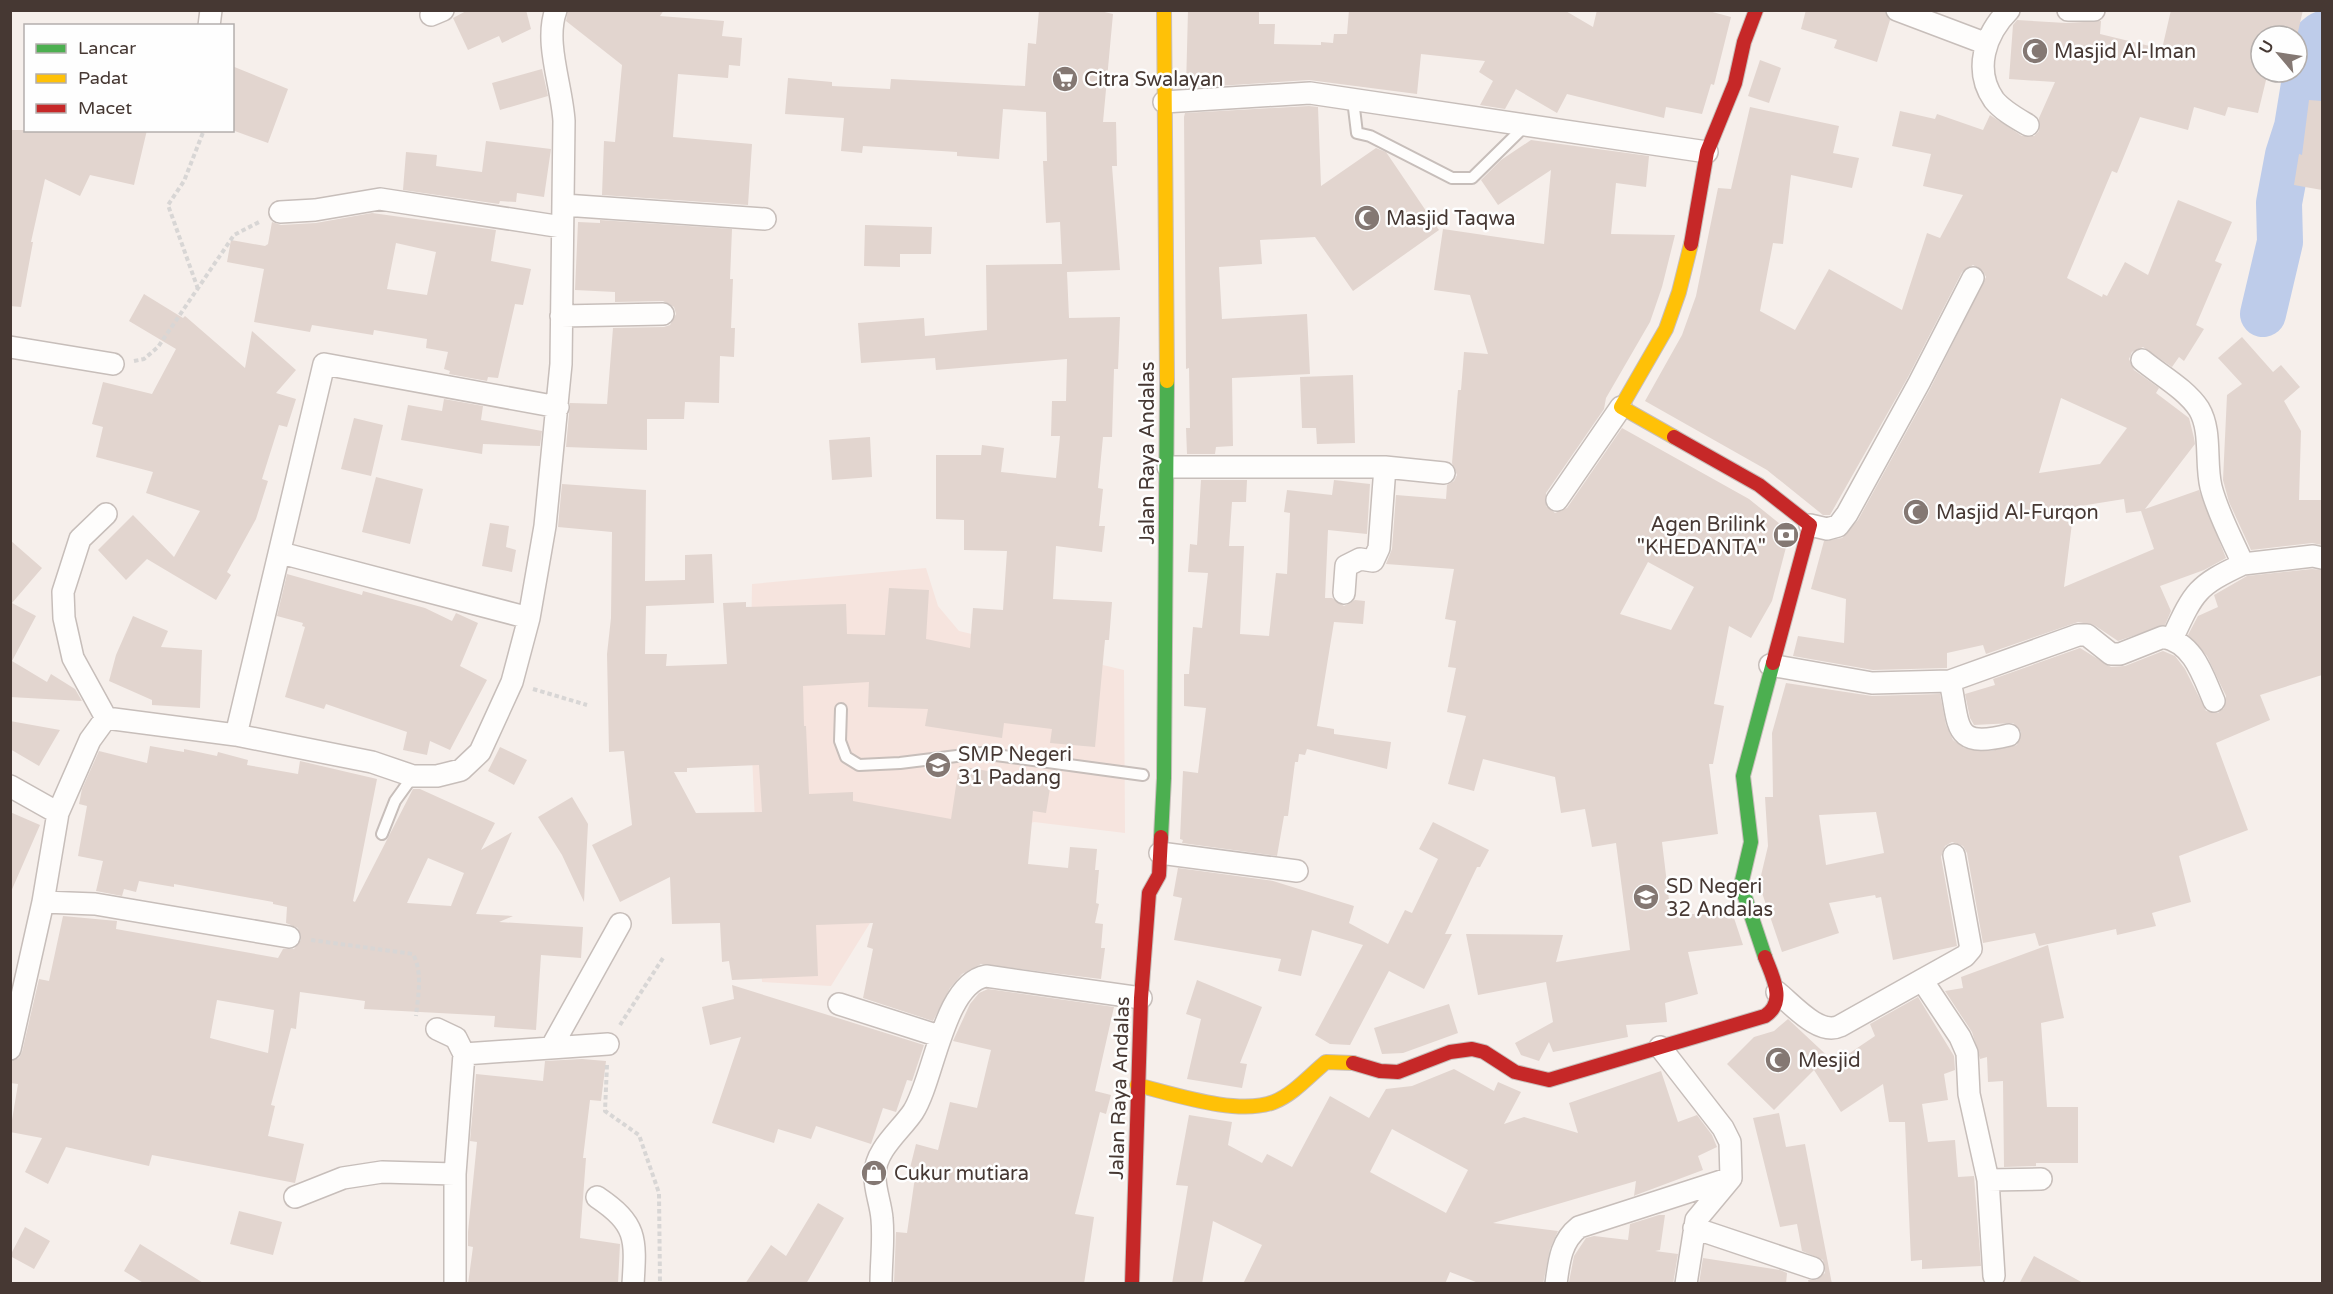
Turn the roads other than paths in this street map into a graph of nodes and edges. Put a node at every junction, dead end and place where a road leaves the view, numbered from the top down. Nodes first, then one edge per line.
1 (556, 10) edge
2 (1164, 10) edge
3 (1756, 10) edge
4 (1897, 10) edge
5 (2009, 10) edge
6 (2068, 10) edge
7 (2094, 10) edge
8 (1987, 44) junction
9 (1353, 100) junction
10 (1164, 102) junction
11 (2028, 124) dead end
12 (1525, 126) junction
13 (1707, 152) junction
14 (564, 205) junction
15 (280, 212) road end
16 (765, 219) dead end
17 (562, 227) junction
18 (1973, 278) dead end
19 (663, 314) dead end
20 (561, 316) junction
21 (10, 347) edge
22 (2142, 360) dead end
23 (113, 364) road end
24 (558, 407) junction
25 (1621, 407) junction
26 (1168, 467) junction
27 (1385, 467) junction
28 (1444, 473) dead end
29 (1557, 501) dead end
30 (106, 514) dead end
31 (1810, 525) junction
32 (281, 553) junction
33 (2322, 558) edge
34 (2244, 564) junction
35 (1344, 593) dead end
36 (529, 618) junction
37 (2172, 639) junction
38 (1770, 665) junction
39 (1950, 681) junction
40 (2214, 701) dead end
41 (841, 709) dead end
42 (106, 718) junction
43 (236, 735) junction
44 (2009, 735) dead end
45 (1143, 775) dead end
46 (413, 776) junction
47 (10, 786) edge
48 (58, 813) junction
49 (382, 834) dead end
50 (1160, 853) junction
51 (1954, 855) dead end
52 (1297, 871) dead end
53 (1139, 874) dead end
54 (1149, 893) junction
55 (43, 902) junction
56 (620, 924) dead end
57 (289, 937) road end
58 (1922, 980) junction
59 (1777, 992) junction
60 (1141, 998) junction
61 (839, 1004) dead end
62 (437, 1029) road end
63 (939, 1036) junction
64 (608, 1044) road end
65 (1660, 1047) junction
66 (551, 1048) junction
67 (10, 1050) edge
68 (464, 1054) junction
69 (1137, 1085) junction
70 (455, 1174) junction
71 (1731, 1178) junction
72 (2041, 1179) dead end
73 (1988, 1180) junction
74 (295, 1197) dead end
75 (597, 1197) dead end
76 (1694, 1228) junction
77 (1813, 1268) dead end
78 (1994, 1276) dead end
79 (455, 1284) edge
80 (633, 1284) edge
81 (881, 1284) edge
82 (1132, 1284) edge
83 (1556, 1284) edge
84 (1686, 1284) edge

1 - 14 street
2 - 10 street, Jalan Raya Andalas
3 - 13 street
4 - 8 street
5 - 8 street
6 - 7 street
8 - 11 street
9 - 10 street
9 - 12 street
9 - 12 lane
10 - 26 street, Jalan Raya Andalas
12 - 13 street
13 - 25 street
14 - 16 street
14 - 17 street
15 - 17 street
17 - 20 street
18 - 31 street
19 - 20 street
20 - 24 street
21 - 23 street
22 - 34 street
24 - 32 street
24 - 36 street
25 - 29 street
25 - 31 street
26 - 27 street
26 - 50 street, Jalan Raya Andalas
27 - 28 street
27 - 35 street
30 - 42 street
31 - 38 street
32 - 36 street
32 - 43 street
33 - 34 street
34 - 37 street
36 - 46 street
37 - 39 street
37 - 40 street
38 - 39 street
38 - 59 street
39 - 44 street
41 - 45 lane
42 - 43 street
42 - 48 street
43 - 46 street
46 - 49 lane
47 - 48 street
48 - 55 street
50 - 52 street
50 - 54 street, Jalan Raya Andalas
51 - 58 street
53 - 54 street
54 - 60 street, Jalan Raya Andalas
55 - 57 street
55 - 67 street
56 - 66 street
58 - 59 street
58 - 73 street
59 - 65 street
60 - 63 street
60 - 69 street, Jalan Raya Andalas
61 - 63 street
62 - 68 street
63 - 81 street
64 - 66 street
65 - 69 street
65 - 71 street
66 - 68 street
68 - 70 street
69 - 82 street, Jalan Raya Andalas
70 - 74 street
70 - 79 street
71 - 76 street
71 - 83 street
72 - 73 street
73 - 78 street
75 - 80 street
76 - 77 street
76 - 84 street

